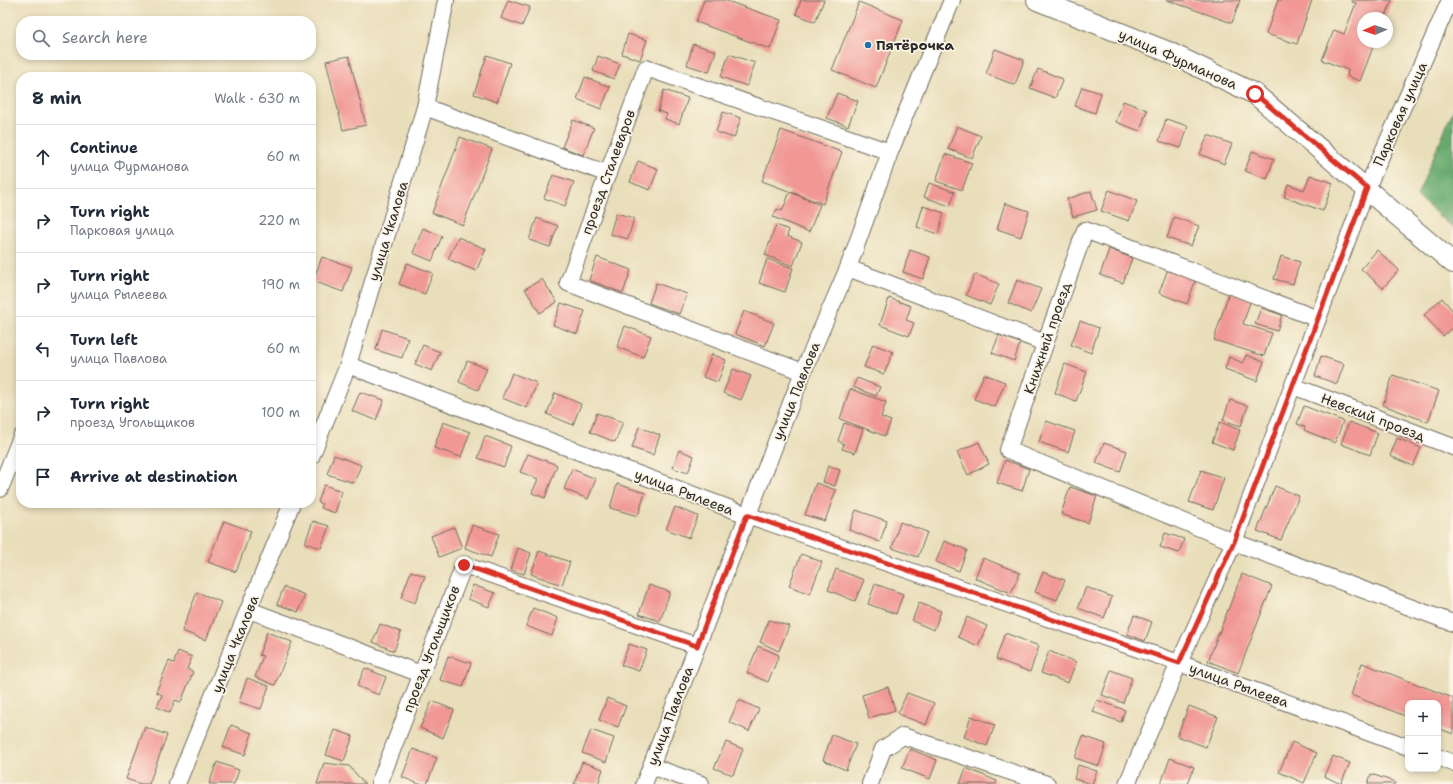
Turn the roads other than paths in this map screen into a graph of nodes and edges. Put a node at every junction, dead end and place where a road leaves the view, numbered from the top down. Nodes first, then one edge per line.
1 (446, 0) edge
2 (952, 0) edge
3 (1037, 0) edge
4 (1450, 0) edge
5 (425, 107) junction
6 (890, 152) junction
7 (608, 174) junction
8 (1367, 188) junction
9 (1453, 263) edge
10 (848, 268) junction
11 (1318, 319) junction
12 (1046, 343) junction
13 (348, 365) junction
14 (803, 372) junction
15 (1293, 386) junction
16 (316, 445) edge
17 (1453, 447) edge
18 (16, 449) edge
19 (0, 489) edge
20 (290, 508) edge
21 (747, 515) junction
22 (1234, 542) junction
23 (249, 610) junction
24 (1453, 623) edge
25 (697, 646) junction
26 (1179, 663) junction
27 (421, 674) junction
28 (1405, 745) edge
29 (1441, 759) edge
30 (1453, 763) edge
31 (651, 766) junction
32 (177, 784) edge
33 (378, 784) edge
34 (644, 784) edge
35 (701, 784) edge
36 (870, 784) edge
37 (1047, 784) edge
38 (1127, 784) edge

1 - 5 street, улица Чкалова
2 - 6 street, улица Павлова
3 - 8 street, улица Фурманова
4 - 8 street, Парковая улица
5 - 7 street
5 - 13 street, улица Чкалова
6 - 7 street, проезд Сталеваров
6 - 10 street, улица Павлова
7 - 14 street, проезд Сталеваров
8 - 9 street, улица Фурманова
8 - 11 street, Парковая улица
10 - 12 street
10 - 14 street, улица Павлова
11 - 12 street, Книжный проезд
11 - 15 street, Парковая улица
12 - 22 street, Книжный проезд
13 - 16 street, улица Чкалова
13 - 21 street, улица Рылеева
14 - 21 street, улица Павлова
15 - 17 street, Невский проезд
15 - 22 street, Парковая улица
18 - 19 street
20 - 23 street, улица Чкалова
21 - 25 street, улица Павлова
21 - 26 street, улица Рылеева
22 - 24 street
22 - 26 street, Парковая улица
23 - 27 street
23 - 32 street, улица Чкалова
25 - 27 street, проезд Угольщиков
25 - 31 street, улица Павлова
26 - 28 street, улица Рылеева
26 - 38 street, Парковая улица
27 - 33 street, проезд Угольщиков
29 - 30 street
31 - 34 street, улица Павлова
31 - 35 street
36 - 37 street

